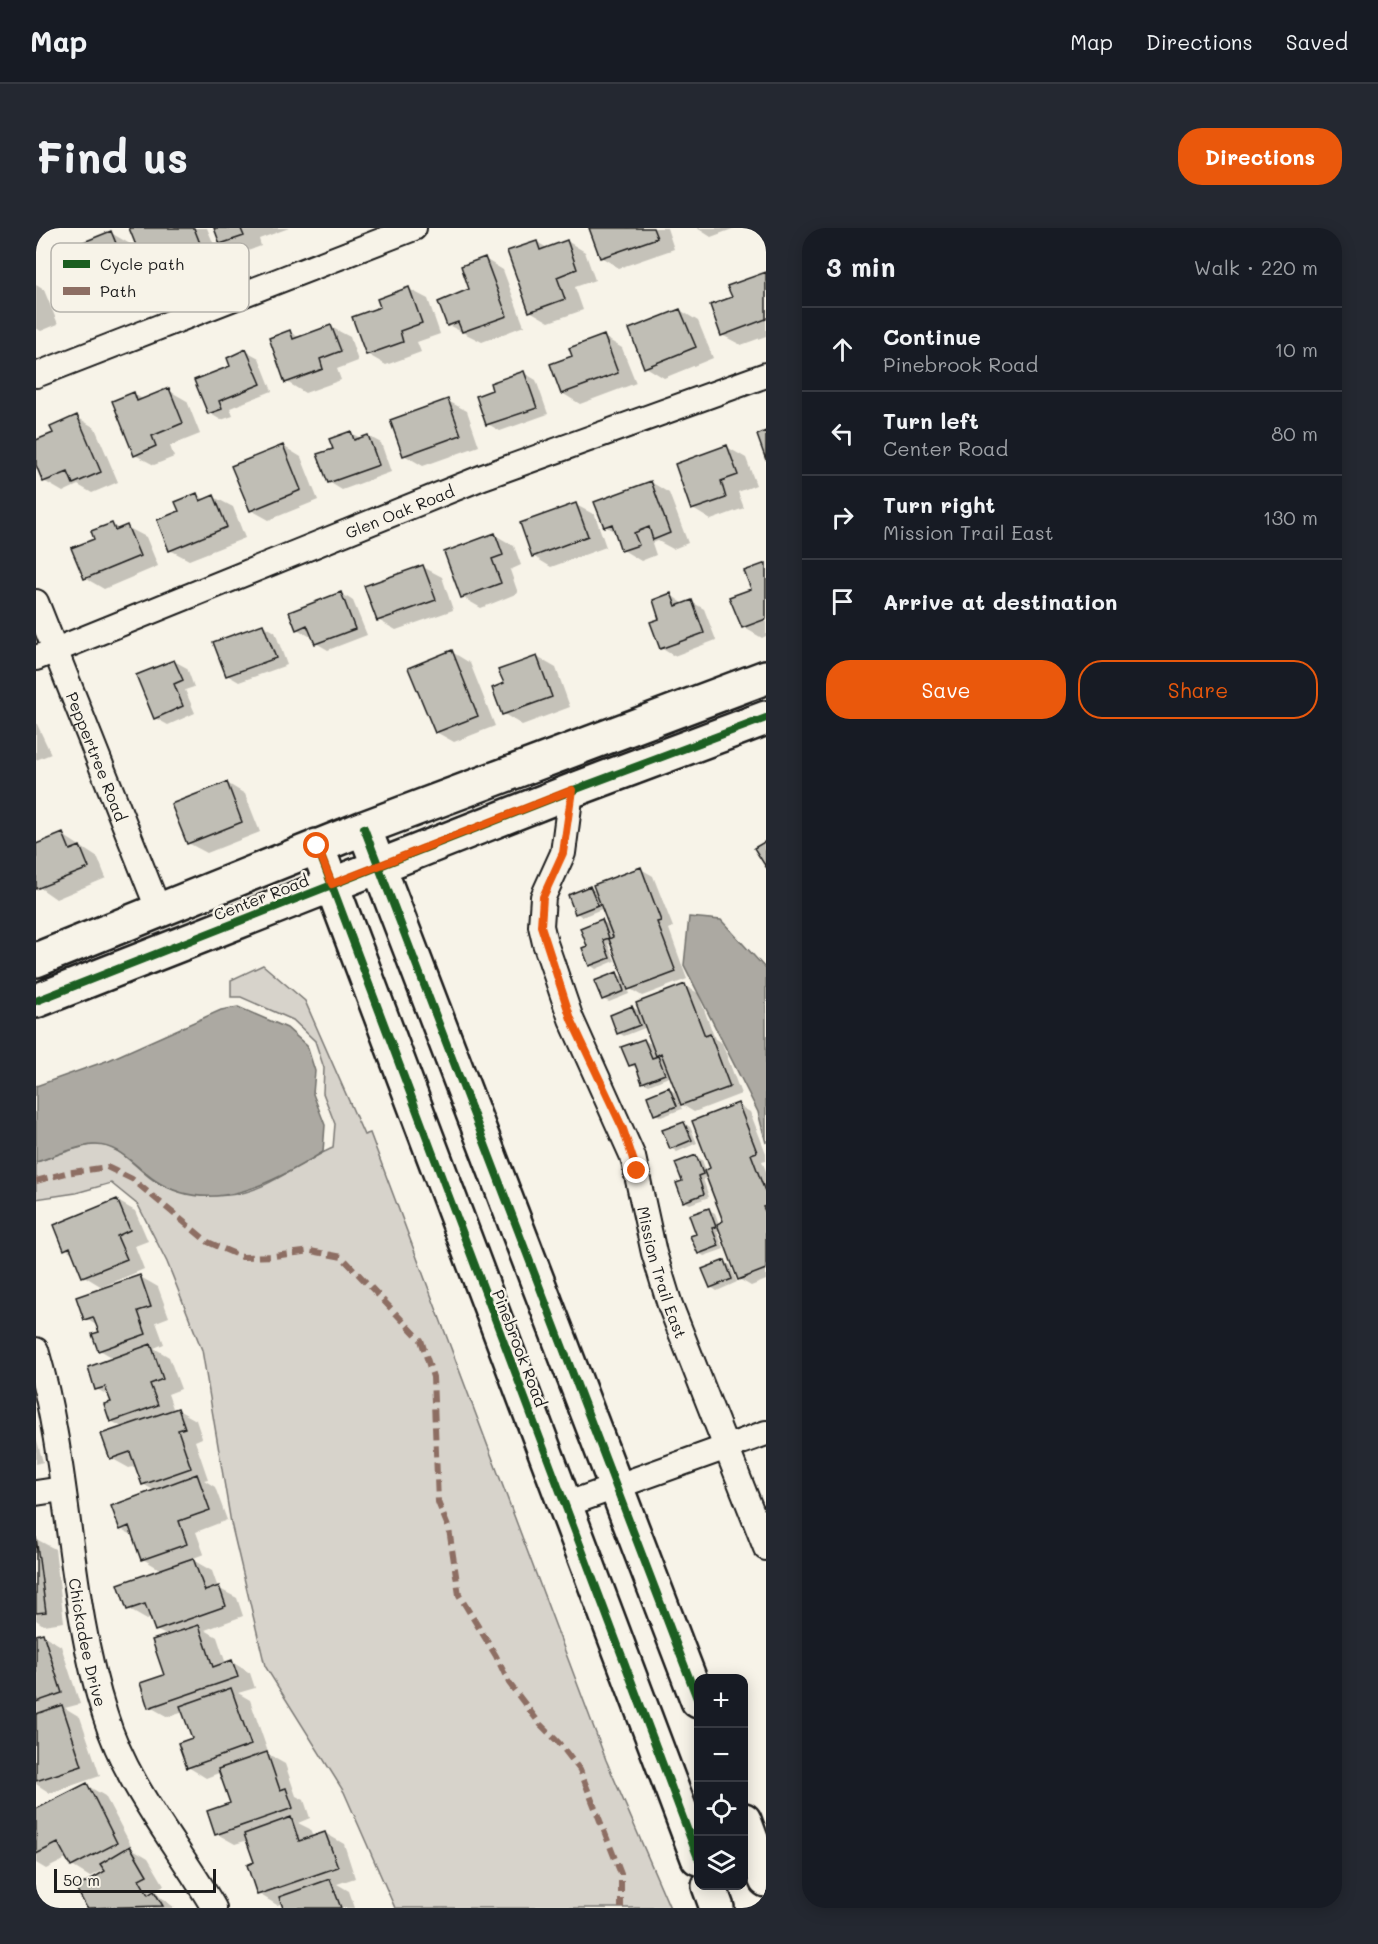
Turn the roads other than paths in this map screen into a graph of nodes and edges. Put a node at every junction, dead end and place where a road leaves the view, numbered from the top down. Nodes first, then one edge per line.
1 (414, 228) edge
2 (249, 292) edge
3 (198, 312) edge
4 (36, 375) edge
5 (766, 375) edge
6 (36, 602) edge
7 (45, 654) edge
8 (766, 677) edge
9 (766, 718) edge
10 (572, 790) junction
11 (364, 828) junction
12 (317, 846) junction
13 (378, 866) junction
14 (332, 884) junction
15 (159, 911) junction
16 (36, 960) edge
17 (36, 1001) edge
18 (36, 1350) edge
19 (766, 1433) edge
20 (725, 1448) junction
21 (617, 1485) junction
22 (62, 1489) junction
23 (36, 1492) edge
24 (565, 1505) junction
25 (766, 1548) edge
26 (694, 1688) edge
27 (748, 1831) edge
28 (694, 1845) edge
29 (766, 1880) edge
30 (710, 1890) edge
31 (214, 1908) edge
32 (717, 1908) edge

1 - 2 street
3 - 4 street
5 - 7 street, Glen Oak Road
6 - 7 street, Peppertree Road
7 - 15 street, Peppertree Road
8 - 11 street, Center Road
9 - 10 street, Center Road
10 - 13 street, Center Road
10 - 20 street, Mission Trail East
11 - 12 street, Center Road
11 - 13 street
12 - 14 street, Pinebrook Road
12 - 15 street, Center Road
13 - 14 street, Center Road
13 - 21 street
14 - 17 street, Center Road
14 - 24 street, Pinebrook Road
15 - 16 street, Center Road
18 - 22 street, Chickadee Drive
19 - 20 street
20 - 21 street
20 - 25 street, Mission Trail East
21 - 24 street
21 - 26 street
22 - 23 street
22 - 31 street, Chickadee Drive
24 - 28 street, Pinebrook Road
27 - 29 street
30 - 32 street

